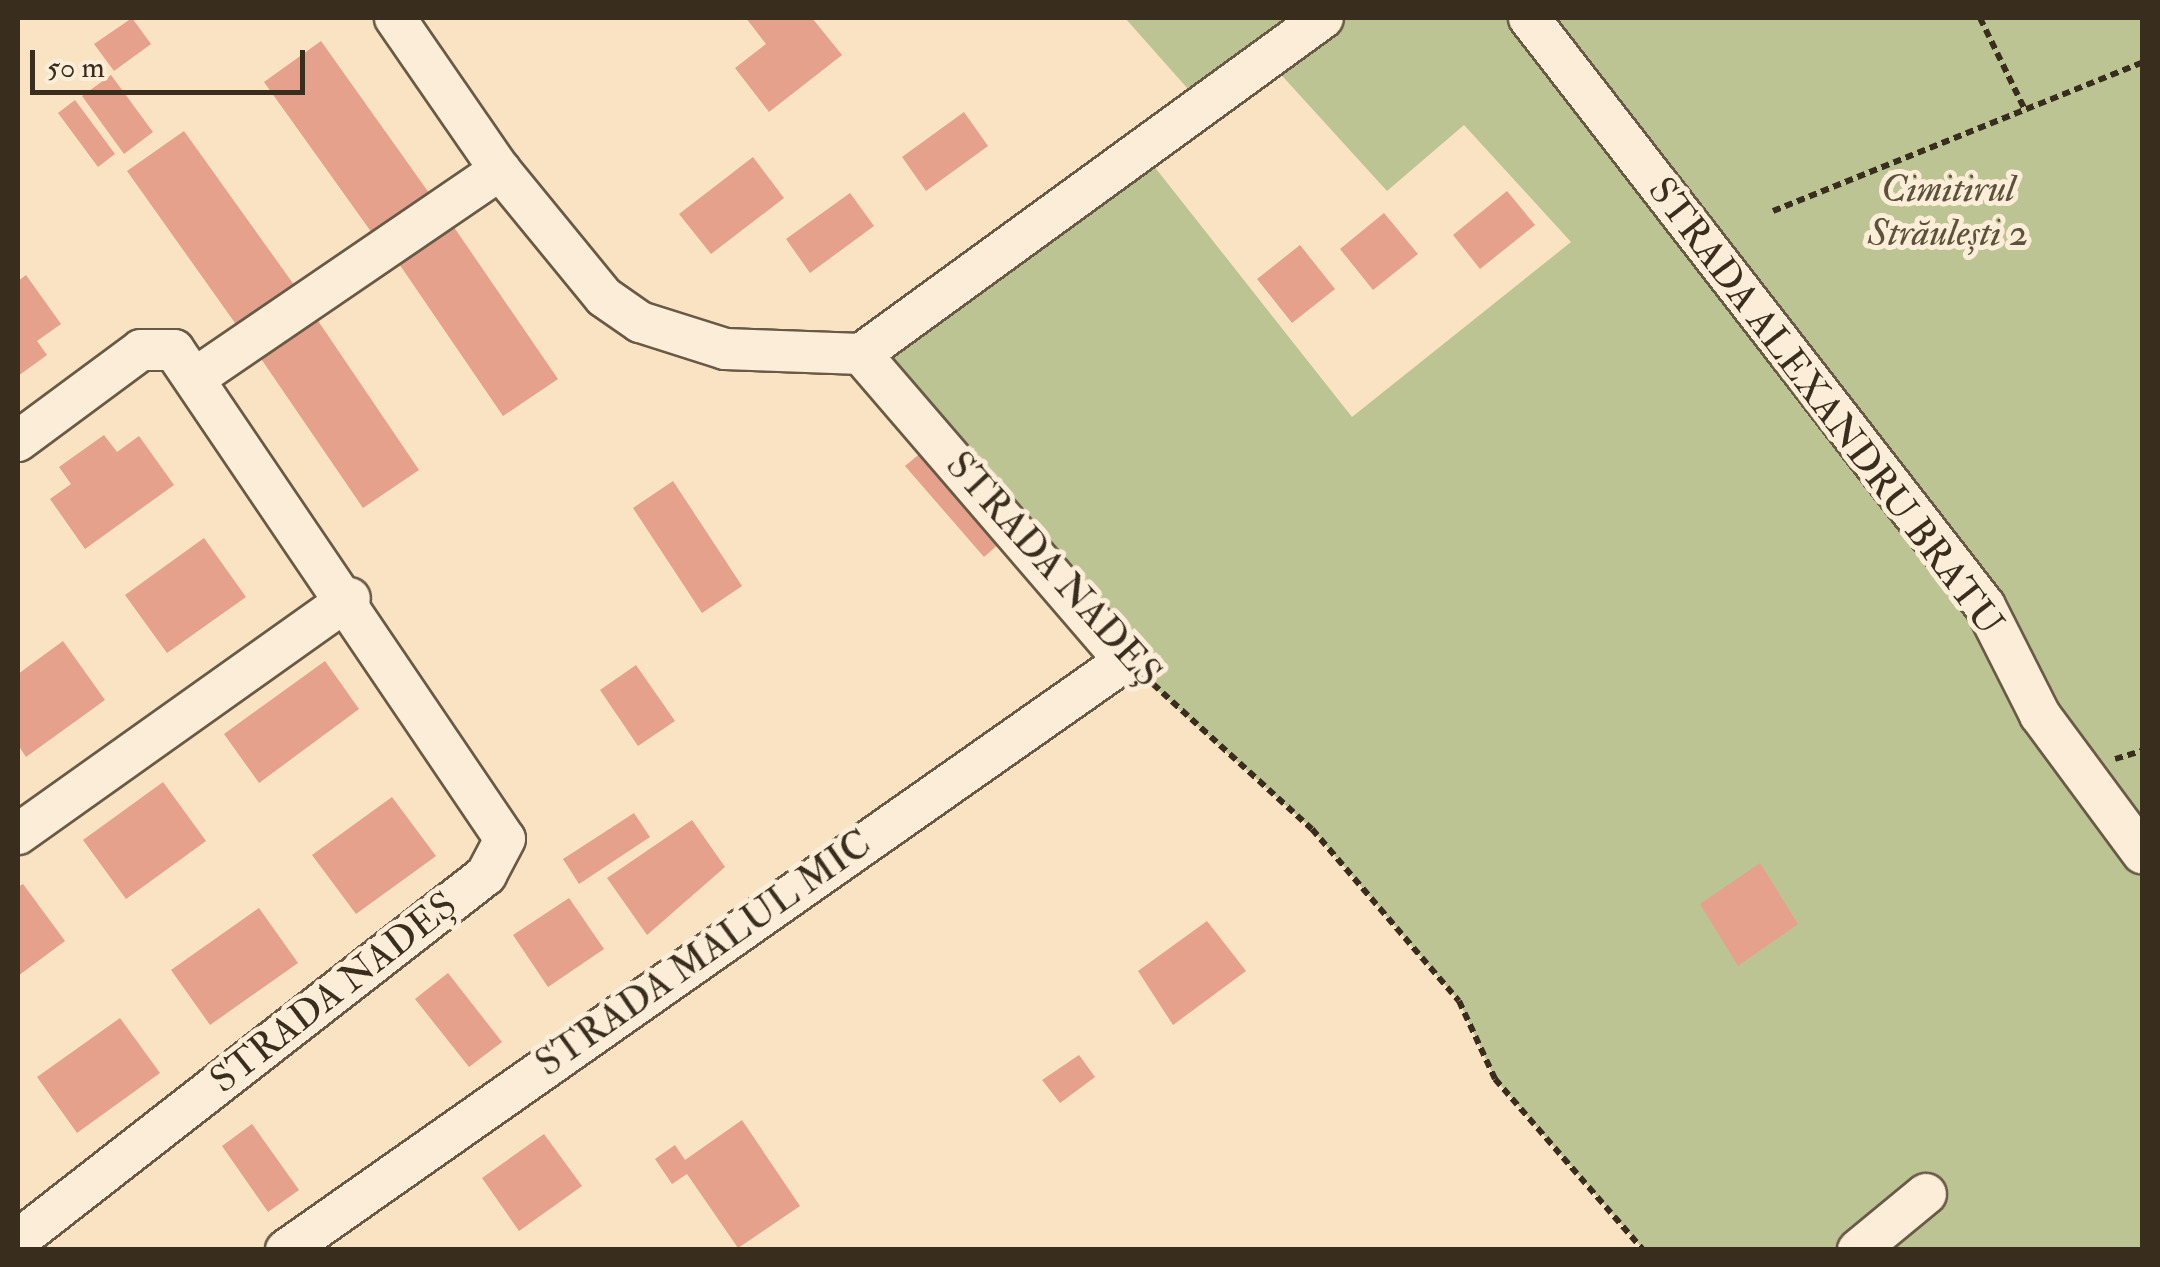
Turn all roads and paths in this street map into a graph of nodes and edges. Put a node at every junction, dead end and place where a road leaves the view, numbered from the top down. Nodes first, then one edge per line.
1 (395, 18) edge
2 (1323, 18) edge
3 (1529, 18) edge
4 (1980, 18) edge
5 (2142, 63) edge
6 (2025, 110) junction
7 (500, 170) junction
8 (1773, 211) dead end
9 (861, 354) junction
10 (198, 376) junction
11 (18, 441) edge
12 (350, 598) junction
13 (1124, 661) junction
14 (18, 834) edge
15 (2142, 853) edge
16 (1926, 1194) dead end
17 (18, 1240) edge
18 (286, 1250) edge
19 (1643, 1250) edge
20 (1858, 1250) edge

1 - 7 street
2 - 9 street
3 - 15 street, STRADA ALEXANDRU BRATU
4 - 6 path
5 - 6 path
6 - 8 path
7 - 9 street
7 - 10 street
9 - 13 street, STRADA NADEȘ
10 - 11 street, STRADA NADEȘ
10 - 12 street, STRADA NADEȘ
12 - 14 street
12 - 17 street, STRADA NADEȘ
13 - 18 street, STRADA MALUL MIC
13 - 19 path, STRADA NADEȘ
16 - 20 street

